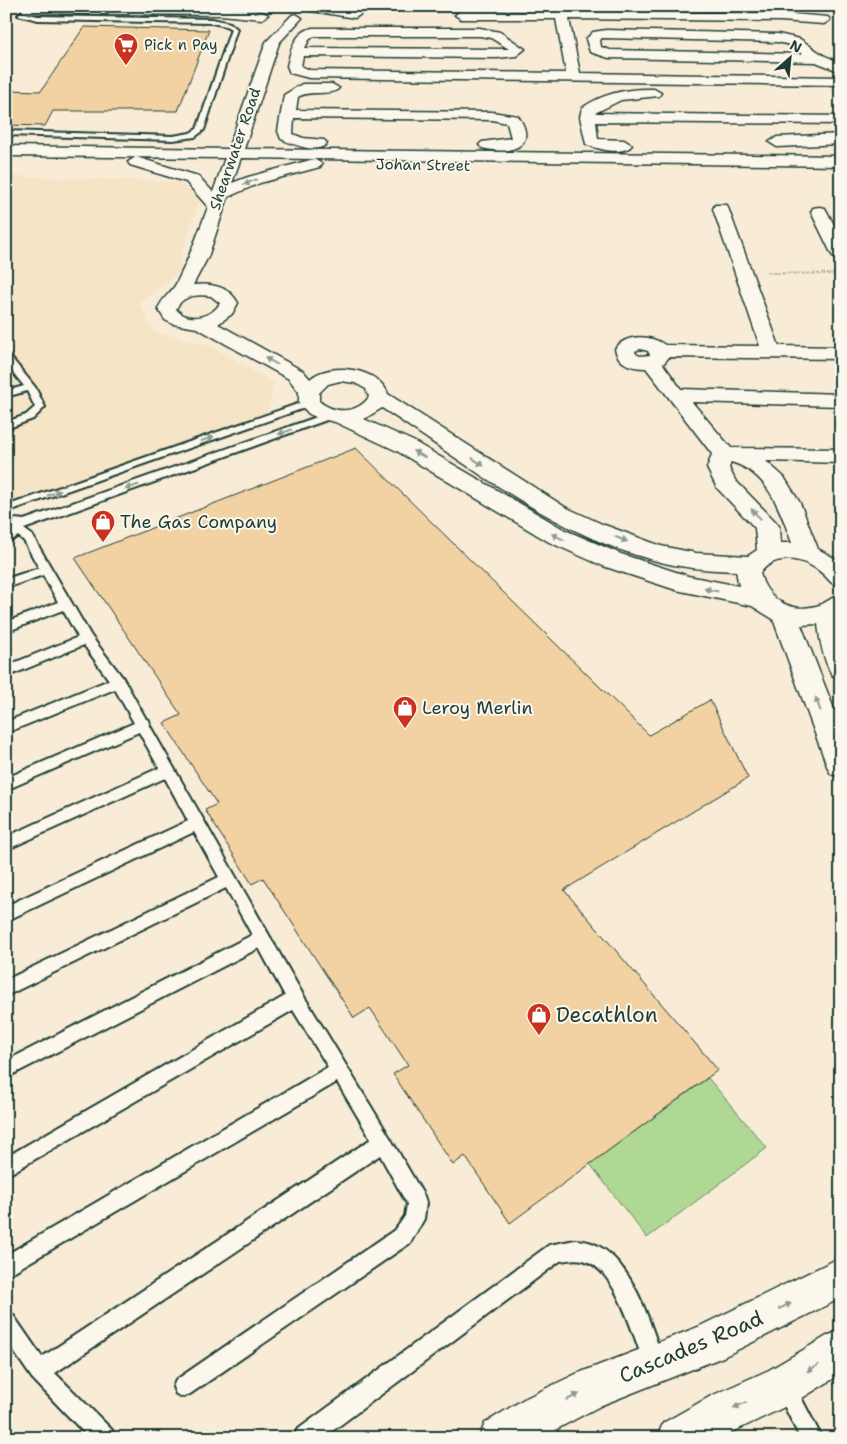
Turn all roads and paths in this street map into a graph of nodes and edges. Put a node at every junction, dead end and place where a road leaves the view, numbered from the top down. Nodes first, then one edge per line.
1 (368, 6) edge
2 (521, 6) edge
3 (597, 6) edge
4 (796, 6) edge
5 (311, 9) edge
6 (27, 10) edge
7 (561, 11) edge
8 (265, 13) edge
9 (6, 16) edge
10 (827, 16) dead end
11 (296, 18) junction
12 (273, 42) junction
13 (298, 52) junction
14 (818, 58) junction
15 (841, 68) edge
16 (574, 77) junction
17 (841, 81) edge
18 (384, 89) dead end
19 (546, 93) dead end
20 (841, 95) edge
21 (617, 97) junction
22 (290, 114) junction
23 (587, 117) junction
24 (841, 120) edge
25 (241, 132) junction
26 (6, 133) edge
27 (841, 139) edge
28 (759, 143) dead end
29 (690, 144) dead end
30 (6, 151) edge
31 (183, 152) junction
32 (267, 153) junction
33 (232, 158) junction
34 (6, 160) edge
35 (136, 162) junction
36 (838, 163) edge
37 (314, 164) junction
38 (217, 200) junction
39 (721, 210) dead end
40 (819, 212) dead end
41 (841, 255) edge
42 (199, 257) junction
43 (744, 273) junction
44 (841, 274) edge
45 (215, 291) junction
46 (179, 295) junction
47 (224, 313) junction
48 (200, 322) junction
49 (772, 353) junction
50 (841, 353) edge
51 (8, 362) edge
52 (330, 377) junction
53 (30, 387) junction
54 (6, 394) edge
55 (675, 395) junction
56 (309, 397) junction
57 (379, 397) junction
58 (841, 400) edge
59 (336, 416) junction
60 (6, 426) edge
61 (723, 453) junction
62 (841, 456) edge
63 (7, 509) edge
64 (15, 532) edge
65 (760, 559) junction
66 (829, 566) edge
67 (45, 570) junction
68 (6, 584) edge
69 (759, 600) junction
70 (65, 604) junction
71 (835, 607) edge
72 (783, 613) junction
73 (6, 627) edge
74 (86, 639) junction
75 (841, 668) edge
76 (6, 672) edge
77 (118, 682) junction
78 (144, 724) junction
79 (6, 728) edge
80 (841, 766) edge
81 (168, 770) junction
82 (6, 784) edge
83 (198, 823) junction
84 (6, 844) edge
85 (230, 879) junction
86 (6, 914) edge
87 (262, 938) junction
88 (6, 988) edge
89 (296, 999) junction
90 (6, 1070) edge
91 (340, 1070) junction
92 (383, 1142) junction
93 (6, 1167) edge
94 (6, 1266) edge
95 (841, 1277) edge
96 (6, 1322) edge
97 (841, 1350) edge
98 (654, 1364) junction
99 (39, 1371) junction
100 (784, 1386) junction
101 (183, 1387) dead end
102 (544, 1426) edge
103 (104, 1438) edge
104 (305, 1438) edge
105 (500, 1438) edge
106 (678, 1438) edge
107 (811, 1438) edge

1 - 2 street
3 - 4 street
5 - 7 street
5 - 11 street
6 - 8 street
6 - 9 street
6 - 26 lane
7 - 10 street
7 - 16 street
8 - 11 street
8 - 12 street, Shearwater Road
11 - 12 street, Shearwater Road
12 - 25 street, Shearwater Road
13 - 13 street
13 - 16 street
14 - 14 street
14 - 15 street
16 - 17 street
16 - 19 street
16 - 21 street
18 - 22 street
20 - 21 street
21 - 23 street
22 - 22 street
23 - 24 street
23 - 29 street
25 - 31 street
25 - 32 street
25 - 33 street, Shearwater Road
27 - 28 street
30 - 31 street, Johan Street
31 - 33 street, Johan Street
32 - 33 street, Johan Street
32 - 36 street, Johan Street
33 - 35 street, Johan Street
33 - 37 street, Johan Street
33 - 38 street, Shearwater Road
34 - 35 street, Johan Street
35 - 38 street
36 - 37 street, Johan Street
37 -> 38 street
38 - 42 street, Shearwater Road
39 - 43 street
40 - 41 street
42 - 45 street
42 - 46 street, Shearwater Road
43 - 44 path
43 - 49 street
45 - 46 street
45 - 47 street
46 - 48 street, Shearwater Road
47 - 48 street
47 - 52 street
56 -> 48 street
49 - 50 street
49 - 55 street
51 - 53 lane
52 - 56 street
52 - 57 street
53 - 54 lane
53 - 60 lane
55 - 58 street
55 - 61 street
56 - 59 street
63 -> 56 lane
57 - 59 street
57 -> 65 street
59 -> 64 lane
69 -> 59 street
61 - 62 street
65 -> 61 street
61 - 66 street
63 - 64 lane
64 - 67 lane
65 - 66 street
65 - 69 street
67 - 68 lane
67 - 70 lane
69 - 72 street
70 - 73 lane
70 - 74 lane
71 - 72 street
71 - 75 street
80 -> 72 street
74 - 76 lane
74 - 77 lane
77 - 78 lane
77 - 79 lane
78 - 81 lane
78 - 82 lane
81 - 83 lane
81 - 84 lane
83 - 85 lane
83 - 86 lane
85 - 87 lane
85 - 88 lane
87 - 89 lane
87 - 90 lane
89 - 91 lane
89 - 93 lane
91 - 92 lane
91 - 94 lane
92 - 99 lane
92 - 101 lane
98 -> 95 street, Cascades Road
96 - 99 lane
97 -> 100 street
102 -> 98 street, Cascades Road
98 - 104 lane
99 - 103 lane
100 -> 106 street
100 - 107 lane
102 - 105 street, Cascades Road

